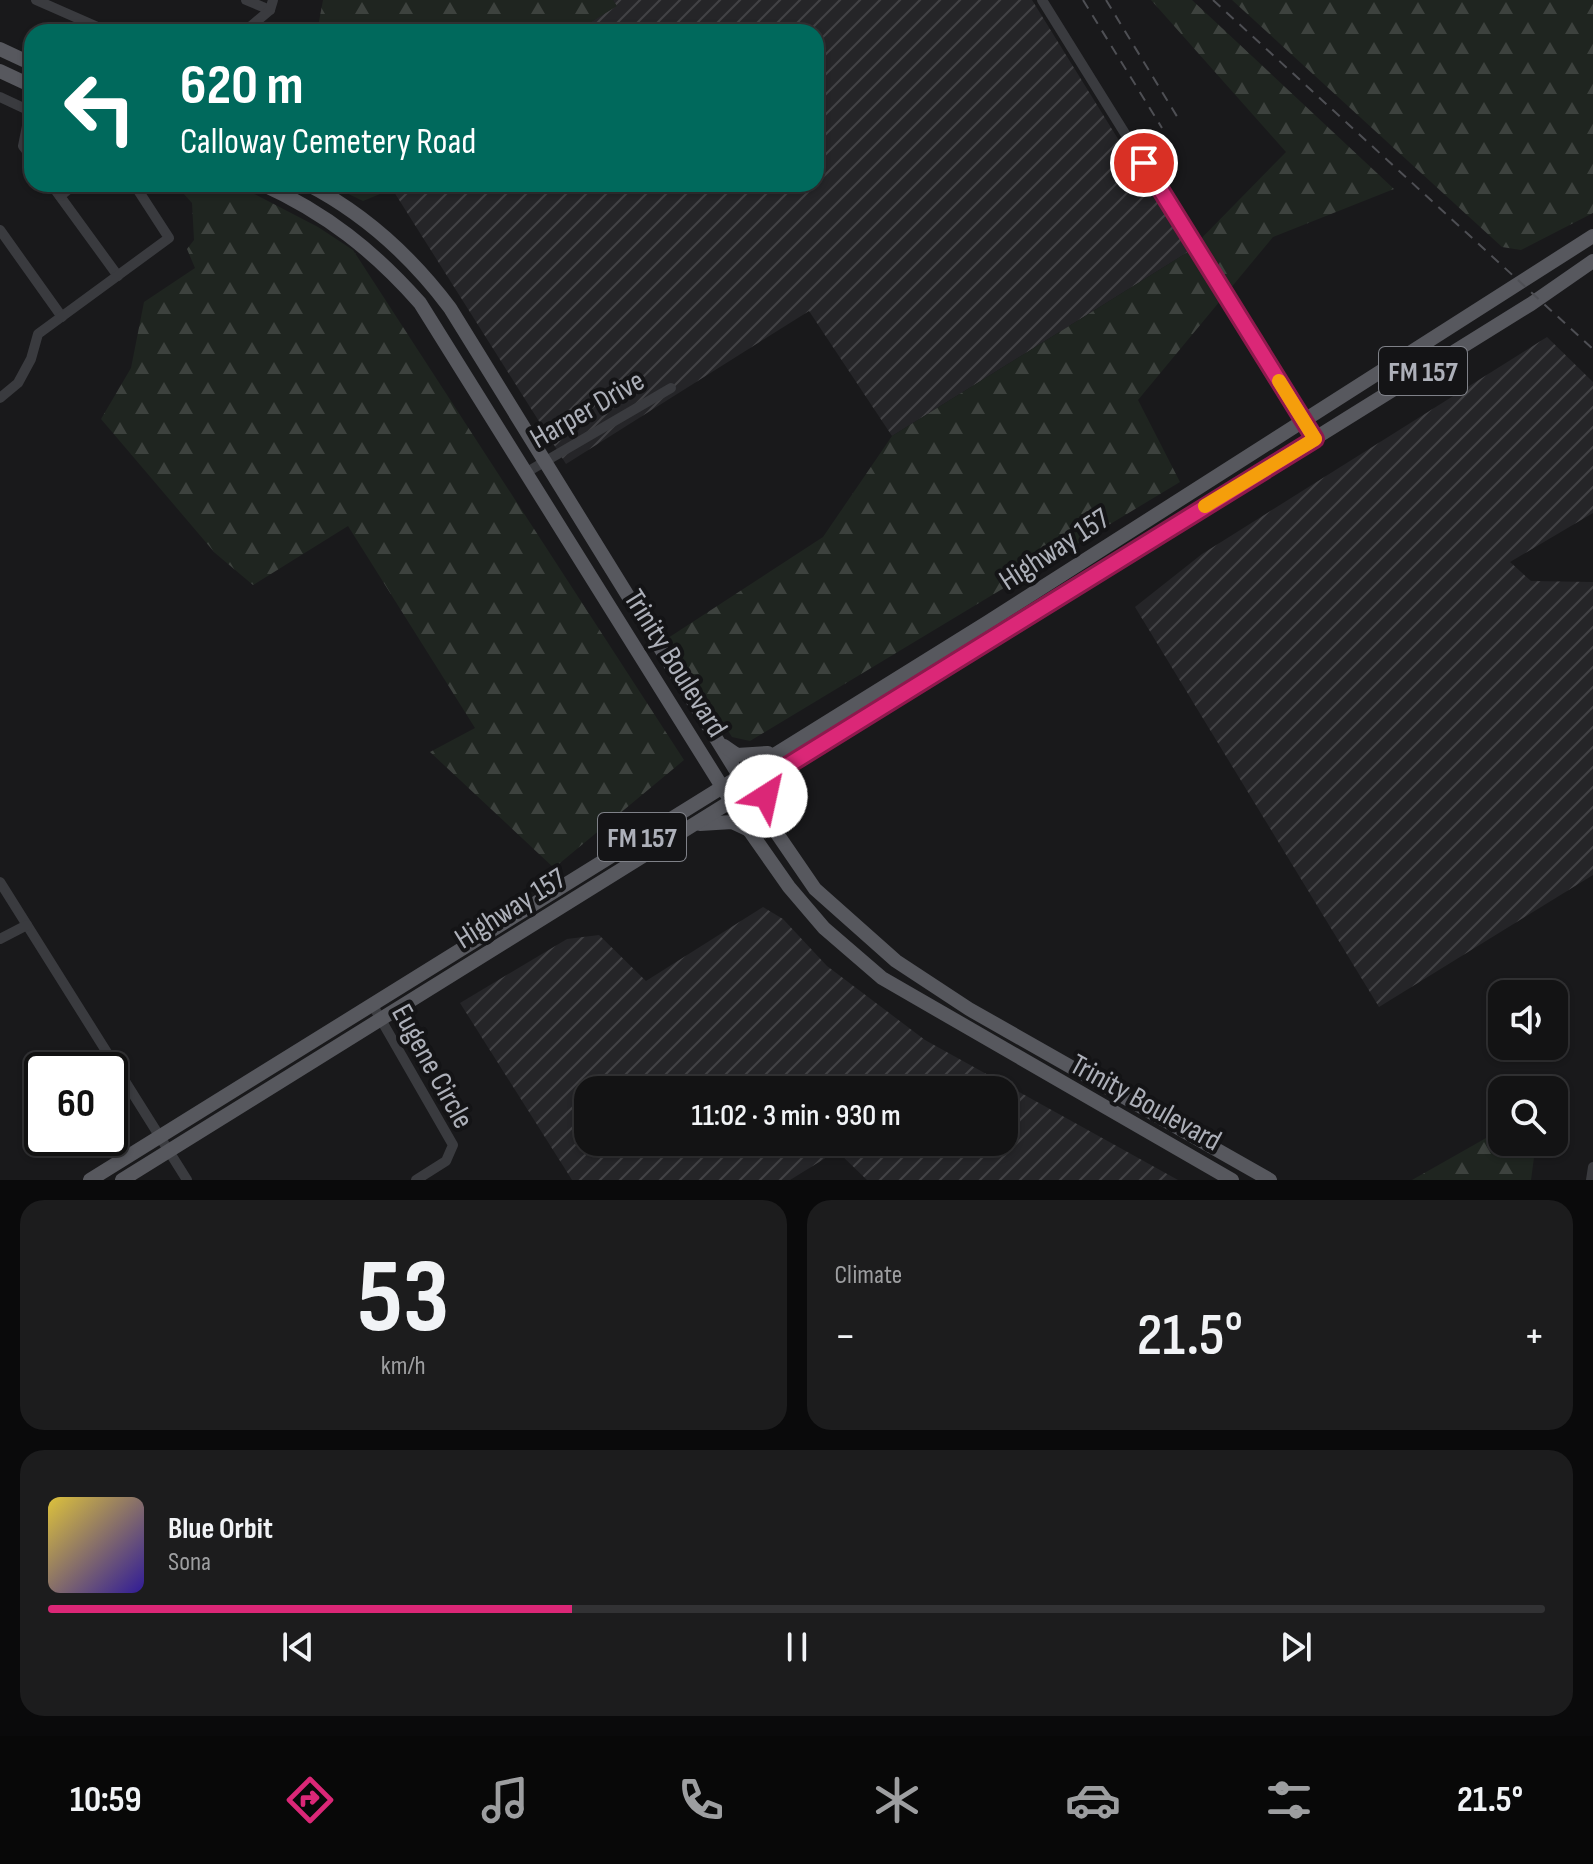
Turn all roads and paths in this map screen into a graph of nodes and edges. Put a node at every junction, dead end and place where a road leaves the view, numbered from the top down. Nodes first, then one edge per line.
1 (36, 0) edge
2 (246, 0) edge
3 (1042, 0) edge
4 (272, 5) edge
5 (91, 24) edge
6 (252, 24) edge
7 (0, 49) edge
8 (24, 60) edge
9 (0, 71) edge
10 (24, 82) edge
11 (0, 97) edge
12 (24, 108) edge
13 (57, 192) edge
14 (65, 192) edge
15 (139, 192) edge
16 (278, 192) edge
17 (323, 192) edge
18 (60, 196) junction
19 (0, 230) edge
20 (1593, 236) edge
21 (1589, 265) edge
22 (118, 276) junction
23 (62, 317) junction
24 (671, 388) dead end
25 (0, 398) edge
26 (1303, 420) junction
27 (1315, 439) junction
28 (544, 462) junction
29 (527, 472) junction
30 (978, 628) junction
31 (650, 634) junction
32 (987, 643) junction
33 (634, 644) junction
34 (719, 743) junction
35 (700, 750) junction
36 (776, 751) junction
37 (777, 772) junction
38 (739, 774) junction
39 (722, 785) junction
40 (748, 790) junction
41 (732, 801) junction
42 (698, 803) junction
43 (696, 824) junction
44 (749, 830) junction
45 (777, 836) junction
46 (0, 882) edge
47 (27, 925) junction
48 (0, 939) edge
49 (372, 1004) junction
50 (382, 1020) junction
51 (1003, 1029) junction
52 (993, 1045) junction
53 (160, 1137) junction
54 (169, 1151) junction
55 (1221, 1152) junction
56 (1593, 1167) edge
57 (1212, 1169) junction
58 (90, 1180) edge
59 (122, 1180) edge
60 (187, 1180) edge
61 (416, 1180) edge
62 (1232, 1180) edge
63 (1270, 1180) edge
64 (1591, 1180) edge

1 - 5 street
2 - 4 street
3 - 26 street
4 - 6 street
7 - 8 main road
9 - 10 main road
11 - 12 street
13 - 18 street
14 - 18 street
15 - 22 street
16 - 29 main road, Trinity Boulevard
17 - 28 main road, Trinity Boulevard
18 - 22 street
19 - 23 street
20 - 26 main road, Highway 157 / FM 157
21 - 27 main road, Highway 157 / FM 157
22 - 23 street
23 - 25 street
24 - 28 street, Harper Drive
26 - 27 street
26 - 30 main road, Highway 157 / FM 157
27 - 32 main road, Highway 157 / FM 157
28 - 29 street, Harper Drive
28 - 31 main road, Trinity Boulevard
29 - 33 main road, Trinity Boulevard
30 - 32 main road
30 - 36 main road, Highway 157 / FM 157
31 - 33 main road
31 - 34 main road, Trinity Boulevard
32 - 37 main road, Highway 157 / FM 157
33 - 35 main road, Trinity Boulevard
34 - 36 main road
34 - 38 main road, Trinity Boulevard
35 - 39 main road, Trinity Boulevard
35 - 42 main road
36 - 38 main road, Highway 157 / FM 157
37 - 40 main road, Highway 157 / FM 157
37 - 45 main road
38 - 39 main road, Highway 157 / FM 157
38 - 40 main road, Trinity Boulevard
39 - 41 main road, Trinity Boulevard
39 - 42 main road, Highway 157 / FM 157
40 - 41 main road, Highway 157 / FM 157
40 - 45 main road, Trinity Boulevard
41 - 43 main road, Highway 157 / FM 157
41 - 44 main road, Trinity Boulevard
42 - 49 main road, Highway 157 / FM 157
43 - 44 main road
43 - 50 main road, Highway 157 / FM 157
44 - 52 main road, Trinity Boulevard
45 - 51 main road, Trinity Boulevard
46 - 47 street
47 - 48 street
47 - 53 street
49 - 50 street, Eugene Circle
49 - 53 main road, Highway 157 / FM 157
50 - 54 main road, Highway 157 / FM 157
50 - 61 street, Eugene Circle
51 - 52 main road
51 - 55 main road, Trinity Boulevard
52 - 57 main road, Trinity Boulevard
53 - 54 street
53 - 58 main road, FM 157
54 - 59 main road, FM 157
54 - 60 street
55 - 57 main road
55 - 63 main road, Trinity Boulevard
56 - 64 street
57 - 62 main road, Trinity Boulevard

